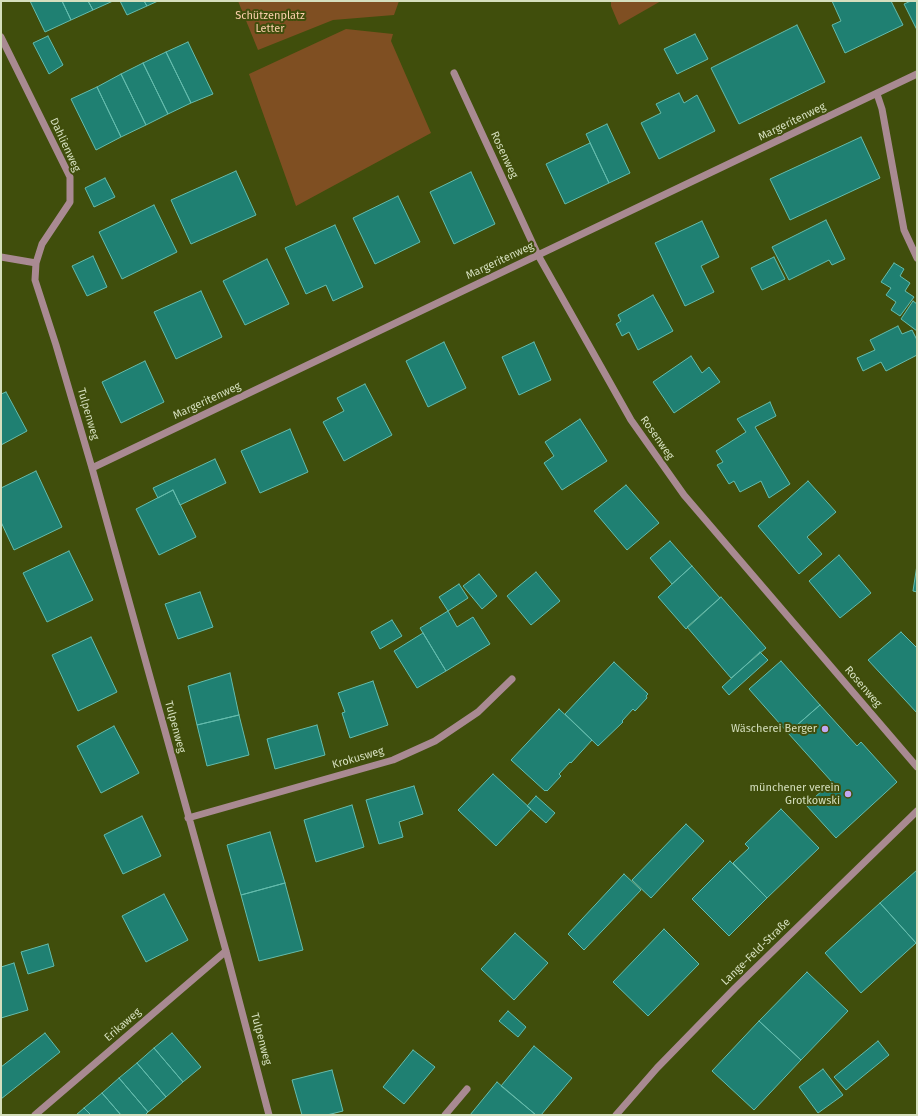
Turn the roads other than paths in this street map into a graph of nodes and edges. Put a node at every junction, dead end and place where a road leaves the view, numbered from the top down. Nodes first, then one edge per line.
1 (1, 37) edge
2 (454, 73) dead end
3 (917, 74) edge
4 (877, 94) junction
5 (538, 255) junction
6 (1, 257) edge
7 (917, 258) edge
8 (36, 262) junction
9 (56, 345) joint
10 (92, 468) junction
11 (512, 678) dead end
12 (917, 767) edge
13 (917, 811) edge
14 (188, 818) junction
15 (226, 951) junction
16 (467, 1089) dead end
17 (35, 1115) edge
18 (269, 1115) edge
19 (445, 1115) edge
20 (616, 1115) edge

1 - 8 street, Dahlienweg
2 - 5 street, Rosenweg
3 - 4 street, Margeritenweg
4 - 5 street, Margeritenweg
4 - 7 street
5 - 10 street, Margeritenweg
5 - 12 street, Rosenweg
6 - 8 street
8 - 9 street, Dahlienweg
9 - 10 street, Tulpenweg
10 - 14 street, Tulpenweg
11 - 14 street, Krokusweg
13 - 20 street, Lange-Feld-Straße
14 - 15 street, Tulpenweg
15 - 17 street, Erikaweg
15 - 18 street, Tulpenweg
16 - 19 street

